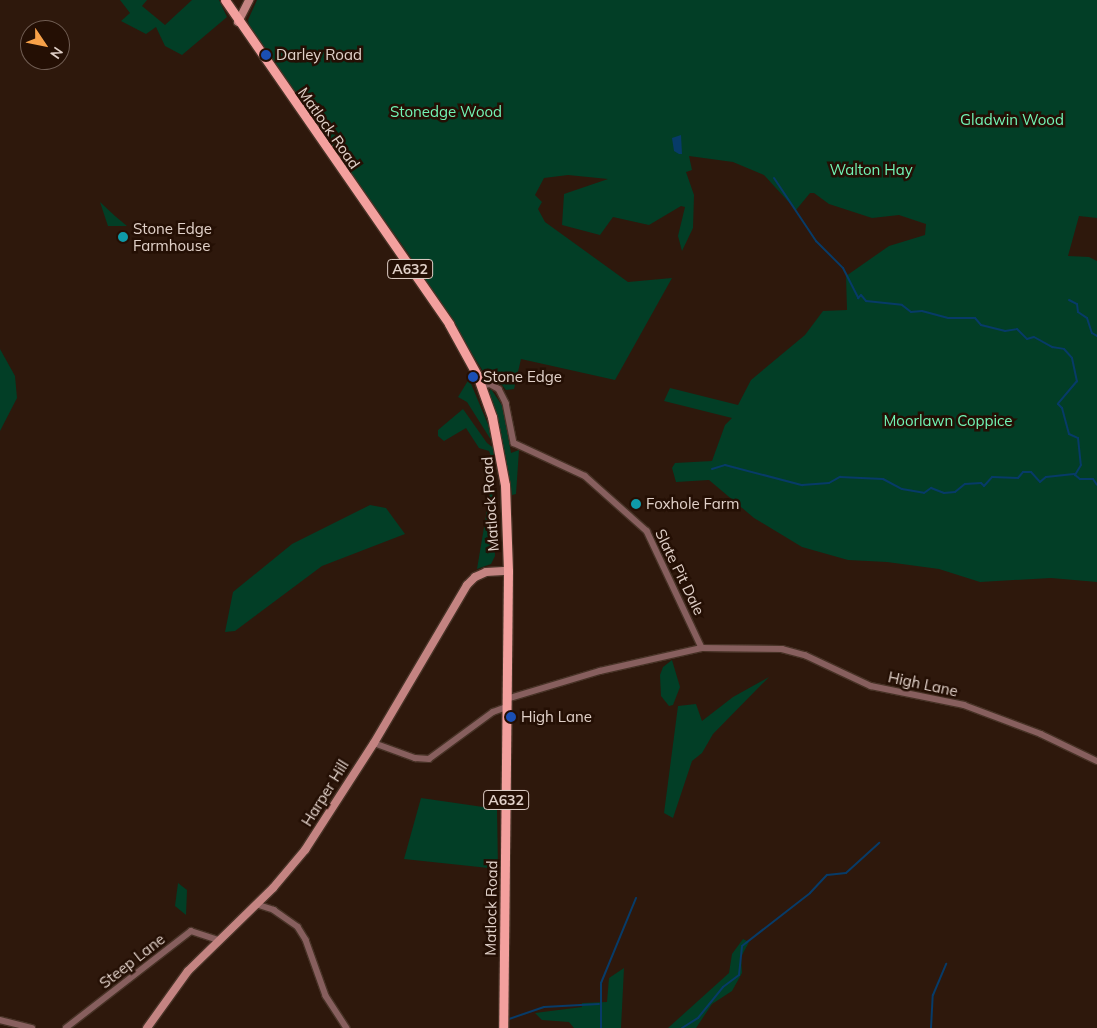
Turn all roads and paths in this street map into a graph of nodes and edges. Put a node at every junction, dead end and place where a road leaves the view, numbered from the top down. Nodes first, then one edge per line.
1 (225, 0) edge
2 (249, 0) edge
3 (238, 22) junction
4 (481, 386) junction
5 (508, 571) junction
6 (702, 648) junction
7 (507, 703) junction
8 (374, 743) junction
9 (1097, 761) edge
10 (256, 904) junction
11 (218, 940) junction
12 (0, 1020) edge
13 (32, 1028) edge
14 (66, 1028) edge
15 (147, 1028) edge
16 (347, 1028) edge
17 (503, 1028) edge

1 - 3 main road, Matlock Road / A632
2 - 3 street
3 - 4 main road, Matlock Road / A632
4 - 5 main road, Matlock Road / A632
4 - 6 street, Slate Pit Dale
5 - 7 main road, Matlock Road / A632
5 - 8 street, Harper Hill
6 - 7 street, High Lane
6 - 9 street, High Lane
7 - 8 street, High Lane
7 - 17 main road, Matlock Road / A632
8 - 10 street, Harper Hill
10 - 11 street, Harper Hill
10 - 16 street
11 - 14 street, Steep Lane
11 - 15 street, Harper Hill
12 - 13 street

